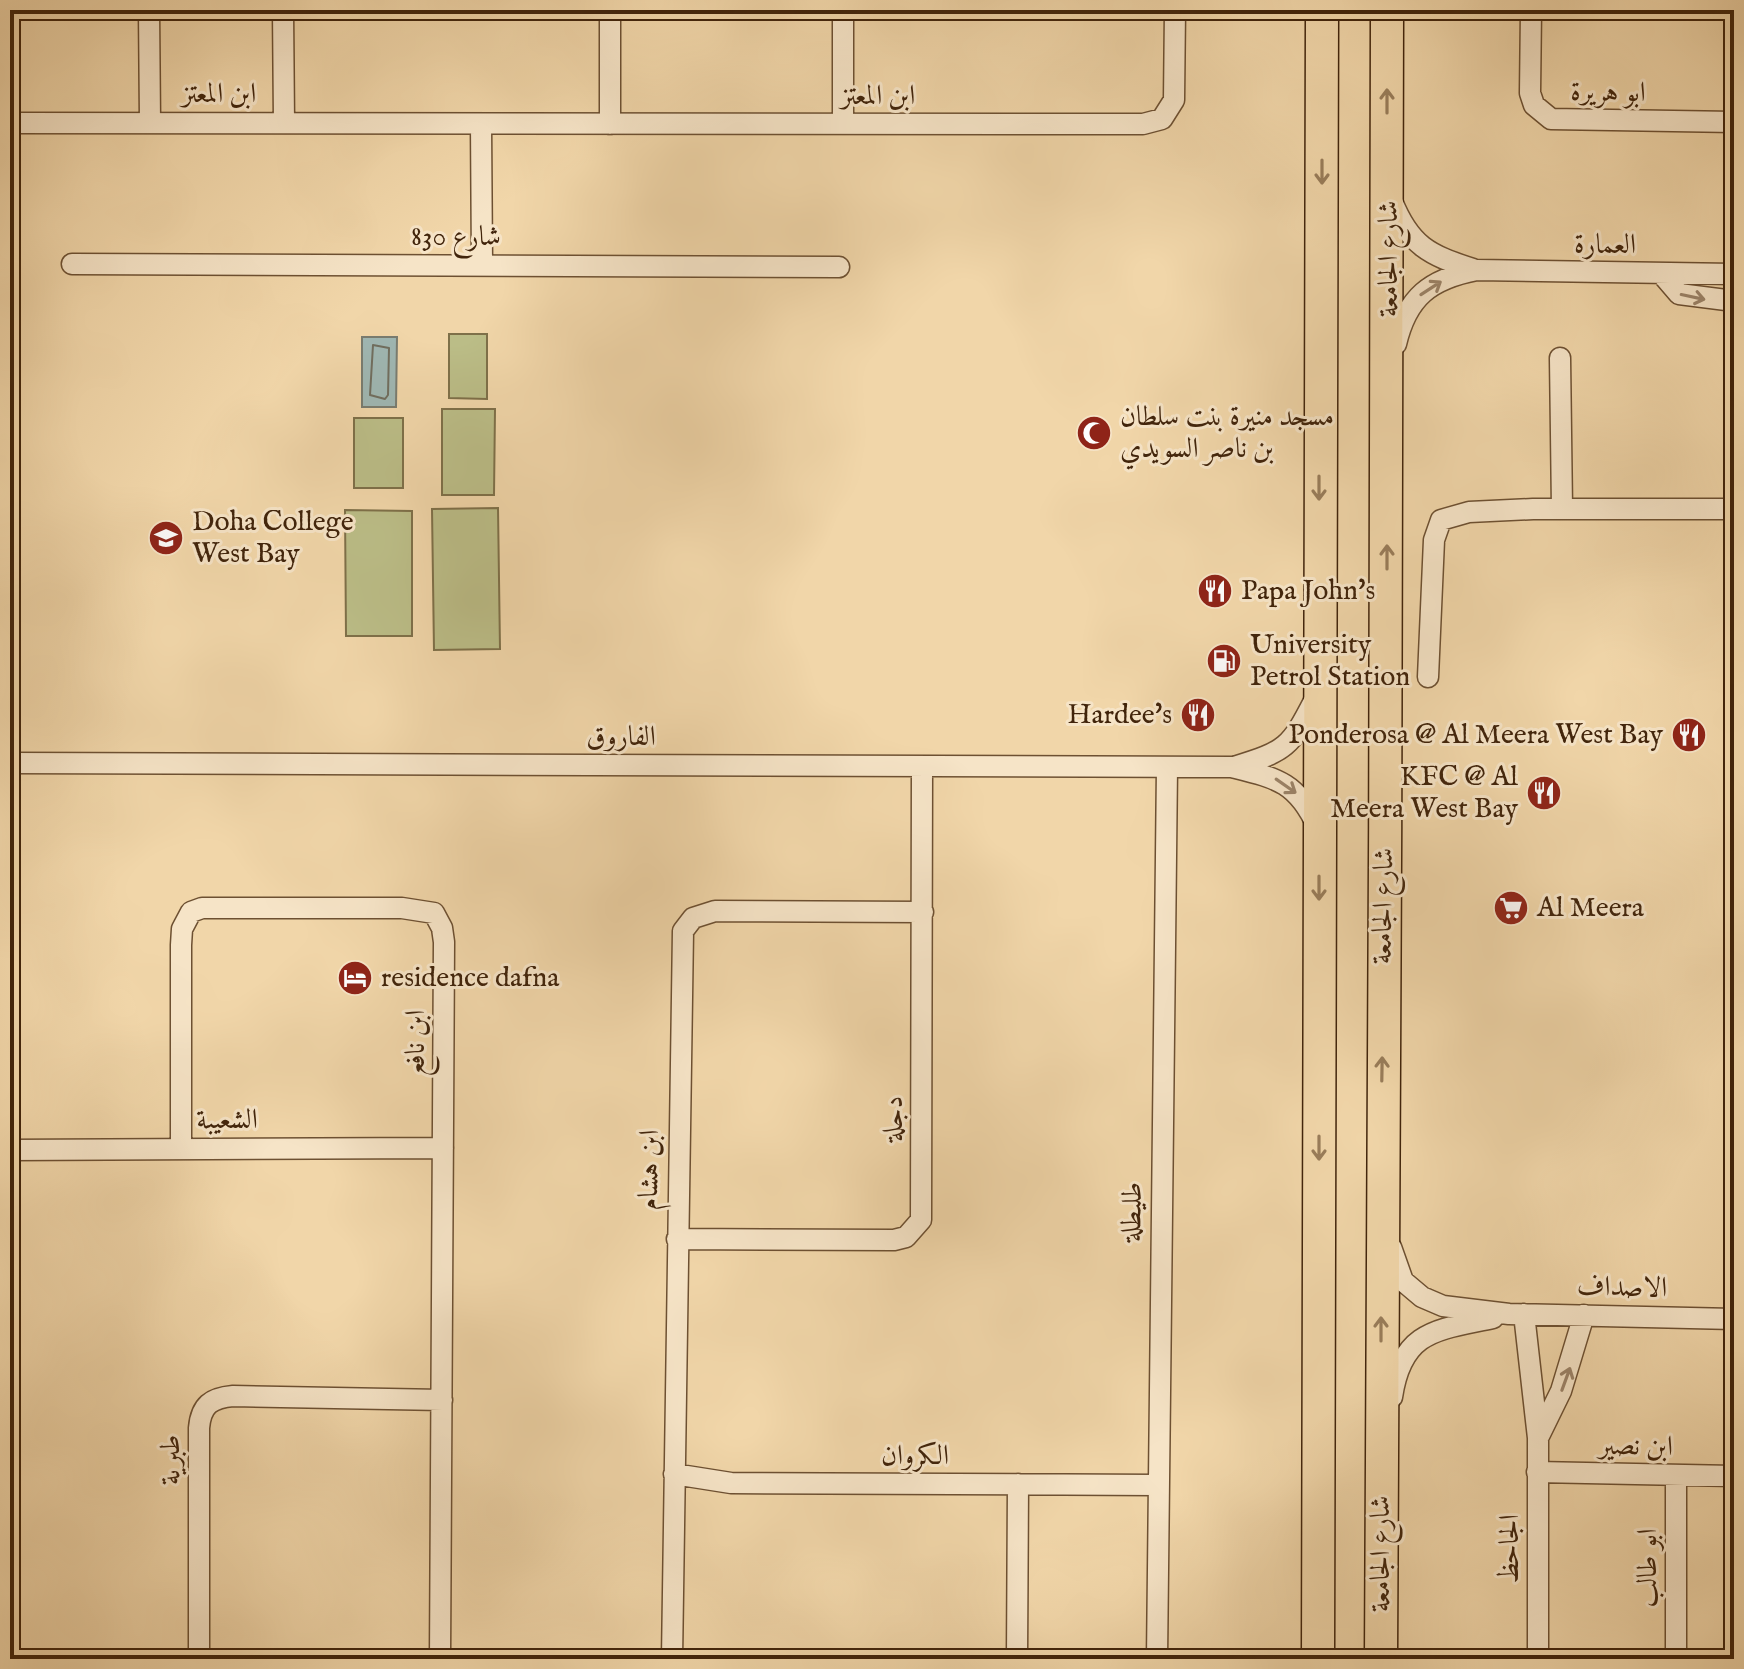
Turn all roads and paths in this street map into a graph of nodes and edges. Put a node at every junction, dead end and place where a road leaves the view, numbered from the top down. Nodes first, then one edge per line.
1 (149, 10) edge
2 (283, 10) edge
3 (610, 10) edge
4 (843, 10) edge
5 (1175, 10) edge
6 (1322, 10) edge
7 (1387, 10) edge
8 (1531, 10) edge
9 (150, 122) junction
10 (1734, 122) edge
11 (10, 123) edge
12 (284, 123) junction
13 (481, 124) junction
14 (610, 124) junction
15 (843, 124) junction
16 (1388, 156) junction
17 (72, 264) dead end
18 (482, 265) junction
19 (839, 267) dead end
20 (1477, 270) junction
21 (1661, 273) junction
22 (1734, 274) edge
23 (1734, 301) edge
24 (1560, 358) dead end
25 (1388, 380) junction
26 (1562, 509) junction
27 (1734, 509) edge
28 (1428, 677) dead end
29 (1320, 689) junction
30 (10, 763) edge
31 (922, 766) junction
32 (1167, 767) junction
33 (1232, 767) junction
34 (1319, 830) junction
35 (923, 912) junction
36 (181, 1148) junction
37 (443, 1148) junction
38 (10, 1150) edge
39 (1381, 1202) junction
40 (677, 1239) junction
41 (1517, 1314) junction
42 (1584, 1315) junction
43 (1734, 1319) edge
44 (442, 1400) junction
45 (1538, 1438) junction
46 (1381, 1472) junction
47 (1537, 1472) junction
48 (674, 1474) junction
49 (1676, 1476) junction
50 (1734, 1476) edge
51 (1018, 1484) junction
52 (1157, 1485) junction
53 (199, 1659) edge
54 (440, 1659) edge
55 (672, 1659) edge
56 (1017, 1659) edge
57 (1157, 1659) edge
58 (1318, 1659) edge
59 (1381, 1659) edge
60 (1538, 1659) edge
61 (1676, 1659) edge

1 - 9 street, ابن المعتز
2 - 12 street
3 - 14 street
4 - 15 street
5 - 15 street, ابن المعتز
6 -> 29 main road
16 -> 7 main road, شارع الجامعة
8 - 10 street, ابو هريرة
9 - 11 street, ابن المعتز
9 - 12 street, ابن المعتز
12 - 13 street, ابن المعتز
13 - 14 street, ابن المعتز
13 - 18 street
14 - 15 street, ابن المعتز
16 - 20 street, العمارة
16 - 25 main road, شارع الجامعة
17 - 18 street, شارع 830
18 - 19 street, شارع 830
20 - 21 street, العمارة
25 -> 20 street, العمارة
21 - 22 street, العمارة
21 -> 23 street
24 - 26 street
39 -> 25 main road, شارع الجامعة
26 - 27 street
26 - 28 street
29 - 33 street, الفاروق
29 - 34 main road
30 - 31 street, الفاروق
31 - 32 street, الفاروق
31 - 35 street, دجلة
32 - 33 street, الفاروق
32 - 52 street, طليطلة
33 -> 34 street, الفاروق
34 -> 58 main road
35 - 40 street, ابن هشام
35 - 40 street, دجلة
36 - 37 street, الشعيبة
36 - 37 street, ابن نافع
36 - 38 street, الشعيبة
37 - 44 street, ابن نافع
39 - 41 street, الاصداف
46 -> 39 main road, شارع الجامعة
40 - 48 street, ابن هشام
41 - 42 street, الاصداف
41 - 45 street, الجاحظ
41 - 46 street, الاصداف
42 - 43 street, الاصداف
45 -> 42 street, الجاحظ
44 - 53 street, طبرية
44 - 54 street, ابن نافع
45 - 47 street, الجاحظ
46 - 59 main road, شارع الجامعة
47 - 49 street, ابن نصير
47 - 60 street, الجاحظ
48 - 51 street, الكروان
48 - 55 street, ابن هشام
49 - 50 street, ابن نصير
49 - 61 street, ابو طالب
51 - 52 street, الكروان
51 - 56 street
52 - 57 street, طليطلة

